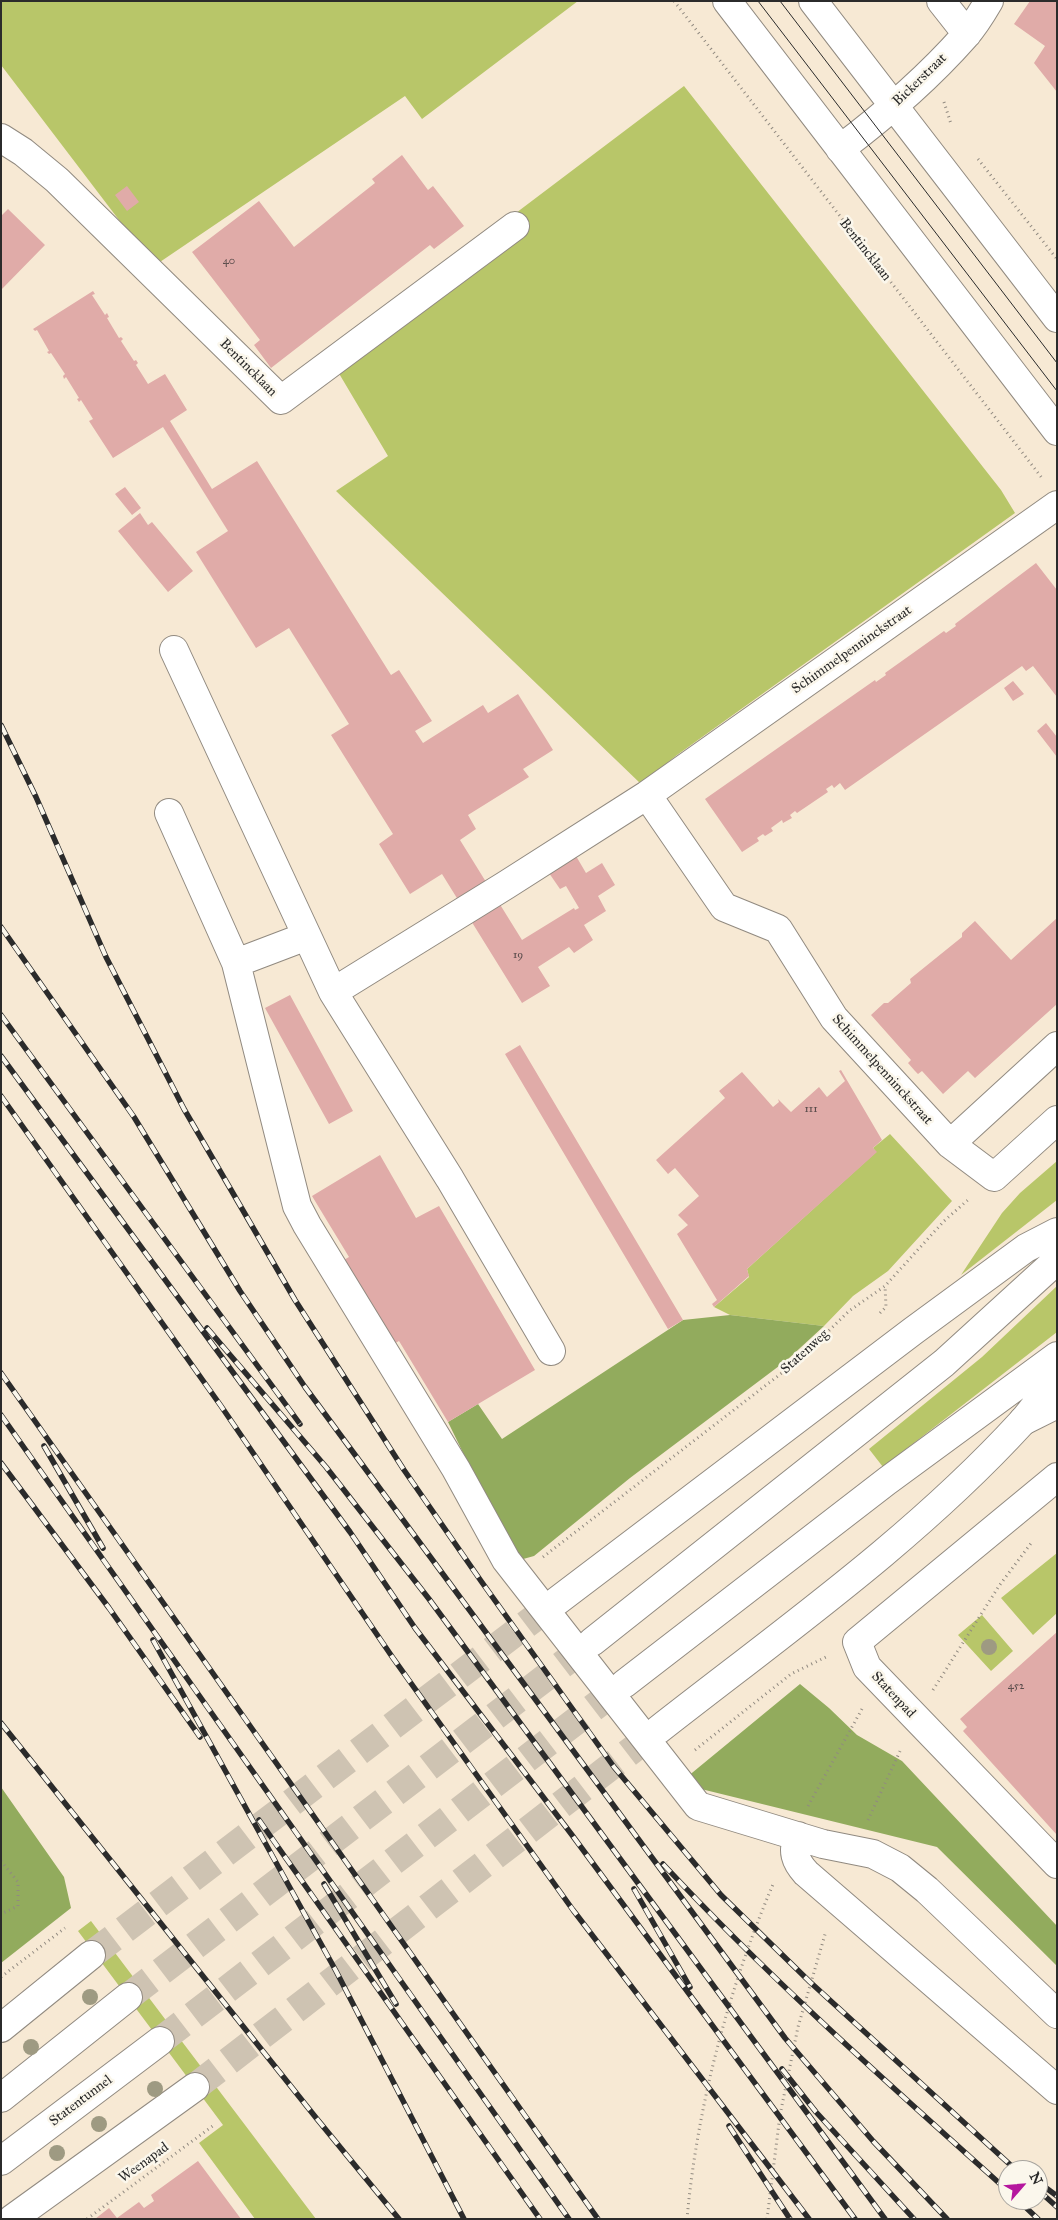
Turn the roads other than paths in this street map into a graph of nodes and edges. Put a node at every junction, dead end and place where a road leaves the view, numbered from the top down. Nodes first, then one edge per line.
1 (727, 1) edge
2 (813, 1) edge
3 (941, 1) edge
4 (989, 1) edge
5 (967, 34) junction
6 (894, 106) junction
7 (1, 138) edge
8 (840, 149) junction
9 (515, 226) dead end
10 (1057, 318) edge
11 (1057, 430) edge
12 (1051, 494) edge
13 (174, 650) dead end
14 (647, 795) junction
15 (169, 813) dead end
16 (307, 936) junction
17 (236, 963) junction
18 (333, 992) junction
19 (1057, 1046) edge
20 (1057, 1120) edge
21 (950, 1144) junction
22 (1057, 1232) edge
23 (1057, 1260) edge
24 (551, 1351) dead end
25 (1057, 1356) edge
26 (1057, 1377) edge
27 (1057, 1404) edge
28 (1023, 1421) junction
29 (1057, 1477) edge
30 (557, 1601) tunnel mouth
31 (592, 1642) tunnel mouth
32 (624, 1684) tunnel mouth
33 (658, 1730) tunnel mouth
34 (798, 1836) junction
35 (1057, 1864) edge
36 (91, 1955) tunnel mouth
37 (128, 1997) tunnel mouth
38 (1057, 2014) edge
39 (1, 2028) edge
40 (160, 2041) tunnel mouth
41 (195, 2087) tunnel mouth
42 (1057, 2090) edge
43 (1, 2098) edge
44 (1, 2161) edge
45 (12, 2219) edge

1 - 8 street
2 - 6 street
3 - 5 street
4 - 5 street, Bickerstraat
5 - 6 street, Bickerstraat
6 - 8 street, Bickerstraat
6 - 10 street
7 - 9 street, Bentincklaan
8 - 11 street
12 - 14 street, Schimmelpenninckstraat
13 - 16 street
14 - 18 street, Schimmelpenninckstraat
14 - 21 street, Schimmelpenninckstraat
15 - 17 street
16 - 17 street
16 - 18 street
17 - 34 street
18 - 24 street
19 - 21 street
20 - 21 street, Schimmelpenninckstraat
22 - 30 street
23 - 31 street
25 - 32 street
26 - 28 street
27 - 28 street
28 - 33 street
29 - 35 street, Statenpad
34 - 38 street
34 - 42 street
36 - 39 street
37 - 43 street
40 - 44 street, Statentunnel
41 - 45 street

